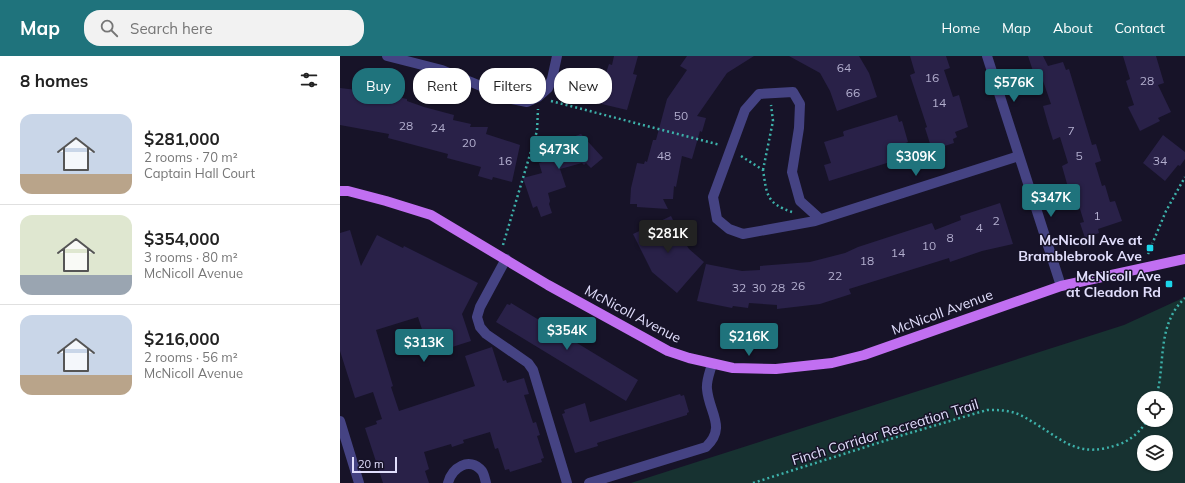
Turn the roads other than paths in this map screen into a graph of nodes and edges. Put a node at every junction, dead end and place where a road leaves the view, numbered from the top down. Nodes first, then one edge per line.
1 (387, 56) edge
2 (556, 56) edge
3 (987, 56) edge
4 (1019, 156) junction
5 (340, 191) edge
6 (820, 219) junction
7 (503, 257) junction
8 (1185, 259) edge
9 (1061, 286) junction
10 (712, 364) junction
11 (340, 421) edge
12 (359, 483) edge
13 (448, 483) edge
14 (486, 483) edge
15 (567, 483) edge
16 (589, 483) edge

1 - 2 street
3 - 4 street
4 - 6 street
4 - 9 street
5 - 7 main road, McNicoll Avenue
6 - 6 street
7 - 10 main road, McNicoll Avenue
7 - 15 street
8 - 9 main road, McNicoll Avenue
9 - 10 main road, McNicoll Avenue
10 - 16 street
11 - 12 street
13 - 14 street

